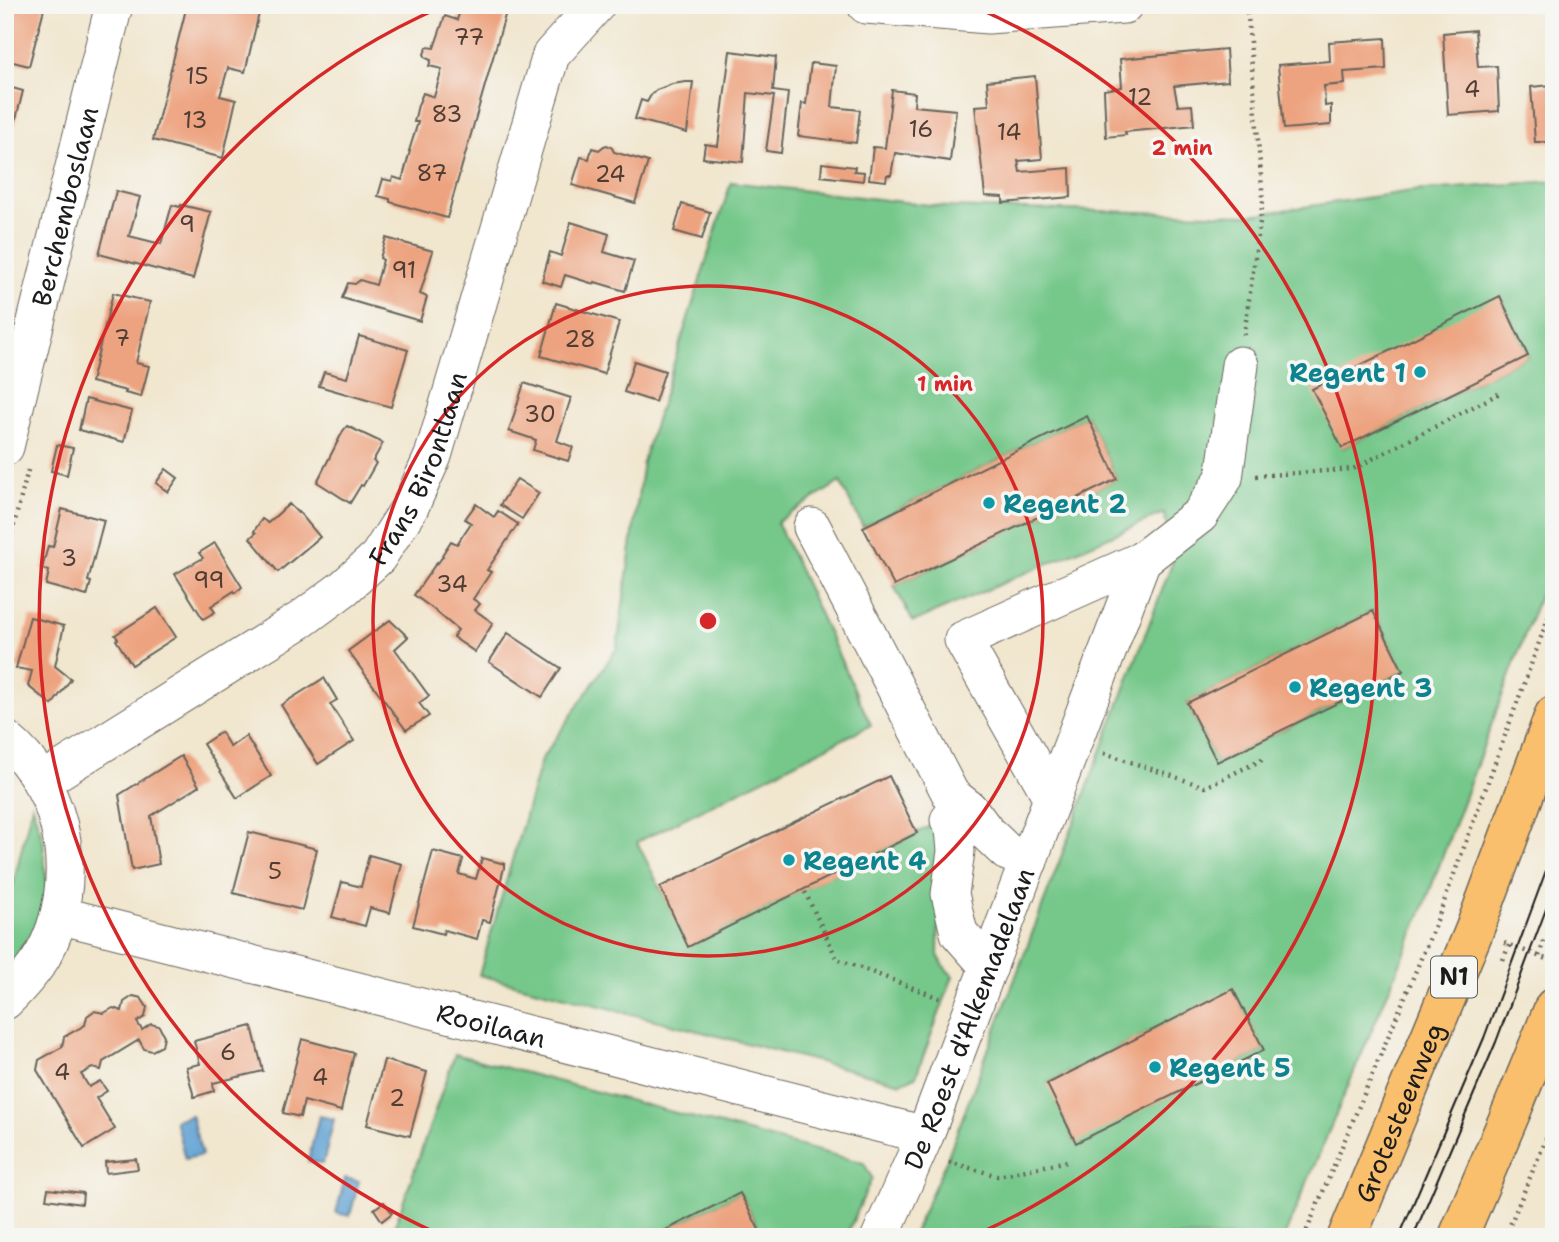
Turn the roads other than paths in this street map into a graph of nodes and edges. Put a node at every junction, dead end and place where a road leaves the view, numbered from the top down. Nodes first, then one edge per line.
1 (114, 5) edge
2 (596, 5) edge
3 (866, 5) edge
4 (1124, 5) edge
5 (1240, 365) road end
6 (5, 447) edge
7 (812, 527) dead end
8 (1142, 560) junction
9 (1554, 715) edge
10 (5, 739) edge
11 (41, 782) junction
12 (1052, 798) junction
13 (949, 820) dead end
14 (1028, 861) junction
15 (59, 915) junction
16 (989, 967) junction
17 (5, 1001) edge
18 (1553, 1010) edge
19 (921, 1144) junction
20 (880, 1237) edge
21 (1347, 1237) edge
22 (1458, 1237) edge

1 - 6 street, Berchemboslaan
2 - 11 street, Frans Birontlaan
3 - 4 street
5 - 8 street
7 - 14 street
8 - 12 street, De Roest d'Alkemadelaan
8 - 12 street
9 - 21 main road, Grotesteenweg / N1
10 - 11 street
11 - 15 street
12 - 14 street, De Roest d'Alkemadelaan
13 - 16 street
14 - 16 street, De Roest d'Alkemadelaan
15 - 17 street
15 - 19 street, Rooilaan
16 - 19 street, De Roest d'Alkemadelaan
18 - 22 main road
19 - 20 street, De Roest d'Alkemadelaan

